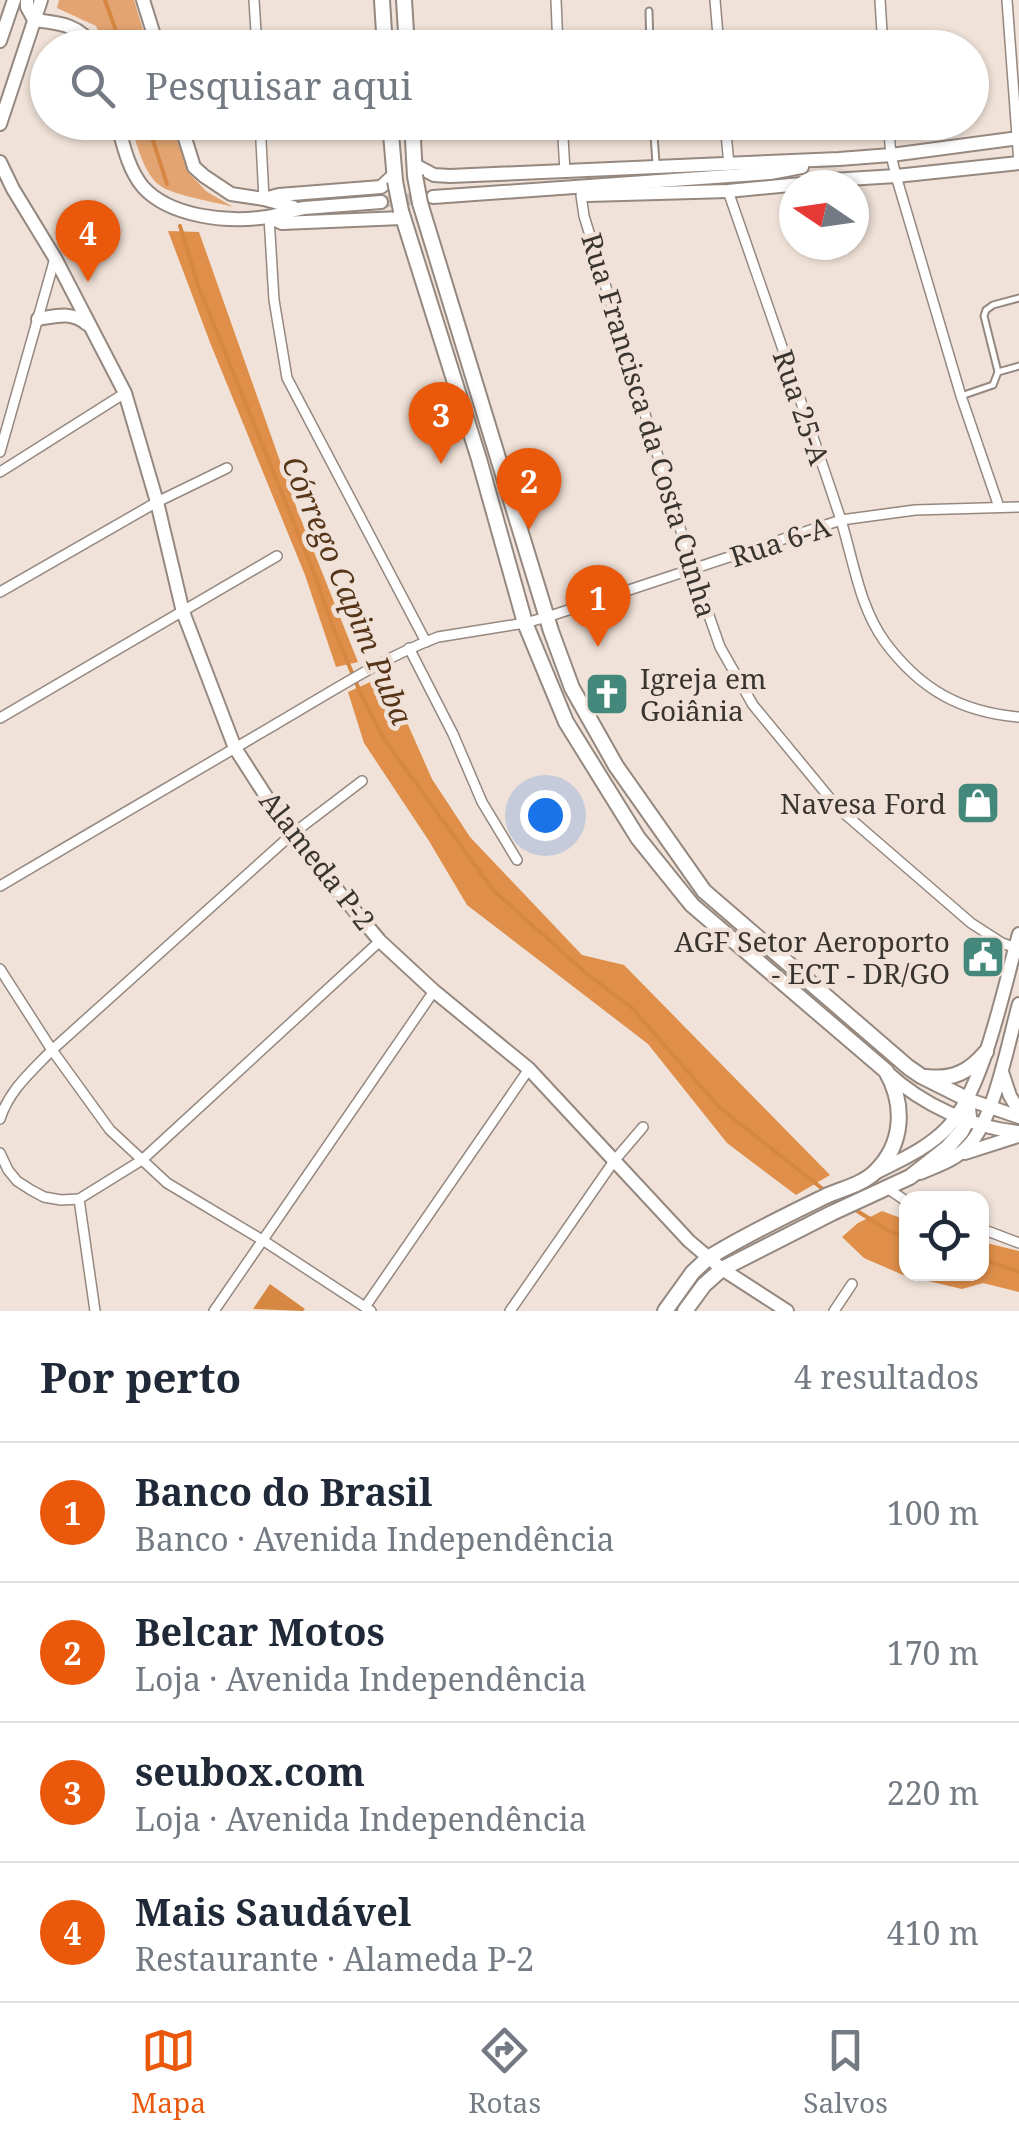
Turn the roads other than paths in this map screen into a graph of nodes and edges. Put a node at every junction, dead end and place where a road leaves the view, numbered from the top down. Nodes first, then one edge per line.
1 (14, 0) edge
2 (28, 0) edge
3 (41, 0) edge
4 (143, 0) edge
5 (254, 0) edge
6 (382, 0) edge
7 (404, 0) edge
8 (556, 0) edge
9 (715, 0) edge
10 (880, 0) edge
11 (1006, 0) edge
12 (649, 12) dead end
13 (34, 20) junction
14 (31, 30) edge
15 (79, 30) edge
16 (152, 30) edge
17 (256, 30) edge
18 (384, 30) edge
19 (406, 30) edge
20 (557, 30) edge
21 (650, 30) edge
22 (718, 30) edge
23 (882, 30) edge
24 (30, 32) edge
25 (0, 41) edge
26 (0, 124) edge
27 (1018, 138) edge
28 (122, 140) edge
29 (186, 140) edge
30 (261, 140) edge
31 (392, 140) edge
32 (413, 140) edge
33 (563, 140) edge
34 (654, 140) edge
35 (727, 140) edge
36 (889, 140) edge
37 (890, 155) junction
38 (839, 159) junction
39 (0, 162) edge
40 (1019, 163) edge
41 (729, 164) junction
42 (656, 166) junction
43 (415, 171) junction
44 (565, 171) junction
45 (770, 173) junction
46 (779, 175) edge
47 (896, 176) junction
48 (395, 177) junction
49 (869, 178) edge
50 (779, 186) edge
51 (6, 188) edge
52 (728, 191) junction
53 (581, 195) junction
54 (264, 199) junction
55 (382, 202) tunnel mouth
56 (426, 206) junction
57 (300, 208) junction
58 (402, 215) junction
59 (268, 217) junction
60 (56, 258) junction
61 (1019, 298) edge
62 (38, 319) junction
63 (92, 328) junction
64 (1019, 366) edge
65 (998, 372) junction
66 (124, 393) junction
67 (961, 396) junction
68 (0, 452) edge
69 (496, 453) junction
70 (479, 459) junction
71 (228, 468) dead end
72 (0, 472) edge
73 (157, 502) junction
74 (1000, 507) junction
75 (1019, 507) edge
76 (841, 520) junction
77 (277, 556) dead end
78 (692, 570) junction
79 (0, 592) edge
80 (183, 612) junction
81 (547, 617) junction
82 (525, 623) junction
83 (426, 642) junction
84 (409, 648) junction
85 (1019, 717) edge
86 (0, 718) edge
87 (235, 748) junction
88 (362, 781) dead end
89 (291, 836) junction
90 (517, 860) dead end
91 (0, 886) edge
92 (704, 891) junction
93 (692, 906) junction
94 (380, 941) junction
95 (1018, 943) edge
96 (0, 969) edge
97 (434, 991) junction
98 (1019, 1004) edge
99 (52, 1050) junction
100 (986, 1052) junction
101 (528, 1068) junction
102 (1001, 1069) junction
103 (886, 1071) junction
104 (922, 1076) junction
105 (3, 1099) edge
106 (967, 1099) junction
107 (989, 1107) junction
108 (1019, 1114) edge
109 (0, 1119) edge
110 (969, 1120) junction
111 (643, 1127) dead end
112 (1019, 1134) edge
113 (0, 1153) edge
114 (142, 1160) junction
115 (949, 1160) junction
116 (614, 1161) junction
117 (4, 1172) edge
118 (868, 1177) junction
119 (910, 1177) junction
120 (880, 1191) junction
121 (80, 1198) junction
122 (899, 1198) edge
123 (989, 1231) edge
124 (264, 1241) junction
125 (1019, 1242) edge
126 (708, 1258) junction
127 (722, 1268) junction
128 (852, 1284) dead end
129 (368, 1309) edge
130 (96, 1311) edge
131 (214, 1311) edge
132 (510, 1311) edge
133 (665, 1311) edge
134 (685, 1311) edge
135 (788, 1311) edge
136 (834, 1311) edge

1 - 25 street
2 - 13 street
3 - 13 street
4 - 16 street
5 - 17 street
6 - 18 main road
7 - 19 main road
8 - 20 street
9 - 22 street
10 - 23 street
11 - 27 street
12 - 21 lane
13 - 14 street
13 - 15 street
24 - 26 street
27 - 37 street
27 - 40 street
28 - 59 street
29 - 54 street
30 - 54 street
31 - 48 main road
32 - 43 main road
33 - 44 street
34 - 42 lane
35 - 41 street
36 - 37 street
37 - 38 street
37 - 47 street
38 - 41 street
38 - 45 street
39 - 51 street, Alameda P-2
40 - 47 street
41 - 42 street
42 - 44 street
43 - 44 street
43 - 56 main road, bridge
45 - 46 street
45 - 56 street
47 - 49 street
47 - 67 street
48 - 54 street
48 - 58 main road, bridge
50 - 52 street
51 - 60 street, Alameda P-2
52 - 53 street
52 - 76 street, Rua 25-A
53 - 56 street
53 - 78 street, Rua Francisca da Costa Cunha
54 - 57 street
55 - 57 street
56 - 69 main road
57 - 59 street
58 - 59 street
58 - 70 main road
59 - 83 street
60 - 62 street
60 - 63 street, Alameda P-2
61 - 65 lane
62 - 63 street
62 - 68 street
63 - 66 street, Alameda P-2
64 - 65 lane
65 - 67 lane
66 - 72 street
66 - 73 street, Alameda P-2
67 - 74 street
69 - 70 main road
69 - 81 main road
70 - 82 main road
71 - 73 street
73 - 79 street
73 - 80 street, Alameda P-2
74 - 75 street, Rua 6-A
74 - 76 street, Rua 6-A
76 - 78 street, Rua 6-A
76 - 85 street, Rua 25-A
77 - 80 street
78 - 81 street, Rua 6-A
78 - 95 street, Rua Francisca da Costa Cunha
80 - 86 street
80 - 87 street, Alameda P-2
81 - 82 street, Rua 6-A
81 - 92 main road
82 - 83 street, Rua 6-A
82 - 93 main road
83 - 84 street, Rua 6-A
84 - 87 street, Rua 6-A
84 - 90 street
87 - 89 street, Alameda P-2
87 - 91 street, Rua 6-A
88 - 89 street
89 - 94 street, Alameda P-2
89 - 99 street
92 - 93 main road
92 - 104 main road
93 - 103 main road
94 - 97 street, Alameda P-2
94 - 114 street
95 - 100 street
96 - 99 street
97 - 101 street, Alameda P-2
97 - 124 street
98 - 102 street
99 - 105 street
99 - 114 street
100 - 104 main road
100 - 106 street
101 - 116 street, Alameda P-2
101 - 129 street
102 - 107 street
102 - 108 street
103 - 110 street
103 - 118 main road
104 - 106 main road
105 - 109 street
106 - 107 street
106 - 110 main road
107 - 108 street
107 - 110 street
110 - 112 street
110 - 115 street
110 - 118 street
110 - 119 main road
111 - 116 street
112 - 115 street
113 - 117 street
114 - 121 street
114 - 124 street
115 - 119 street
116 - 126 street, Alameda P-2
116 - 132 street
117 - 121 street
118 - 126 main road
119 - 120 main road
120 - 122 street
120 - 127 main road
121 - 130 street
123 - 125 street
124 - 129 street
124 - 131 street
126 - 127 street, Alameda P-2
126 - 133 main road
127 - 134 main road
127 - 135 street, Alameda P-2
128 - 136 street

